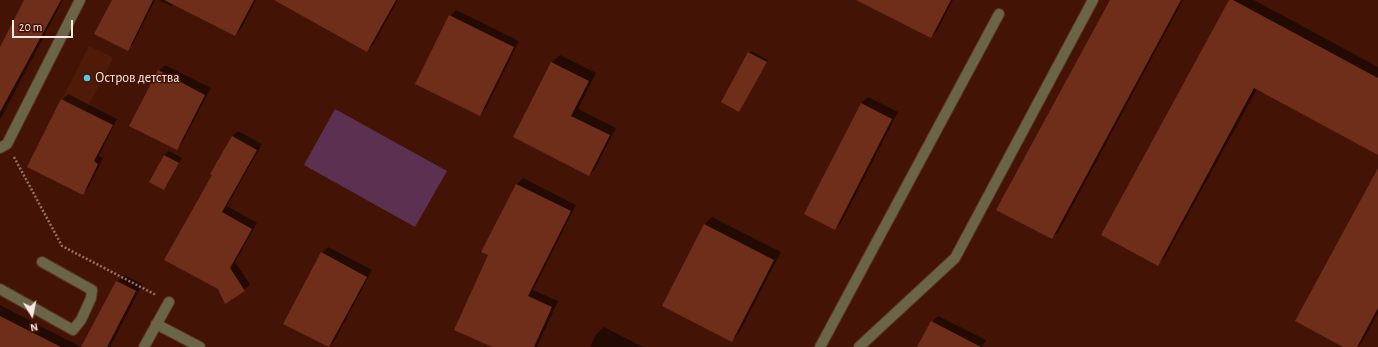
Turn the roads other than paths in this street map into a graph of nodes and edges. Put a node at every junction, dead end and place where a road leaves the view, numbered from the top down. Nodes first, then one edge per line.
1 (80, 0) edge
2 (1093, 0) edge
3 (999, 14) dead end
4 (4, 146) edge
5 (42, 262) dead end
6 (0, 289) edge
7 (169, 302) road end
8 (156, 324) junction
9 (144, 347) edge
10 (200, 347) edge
11 (820, 347) edge
12 (859, 347) edge

1 - 4 lane
2 - 12 lane
3 - 11 lane
5 - 6 lane
7 - 8 lane
8 - 9 lane
8 - 10 lane

